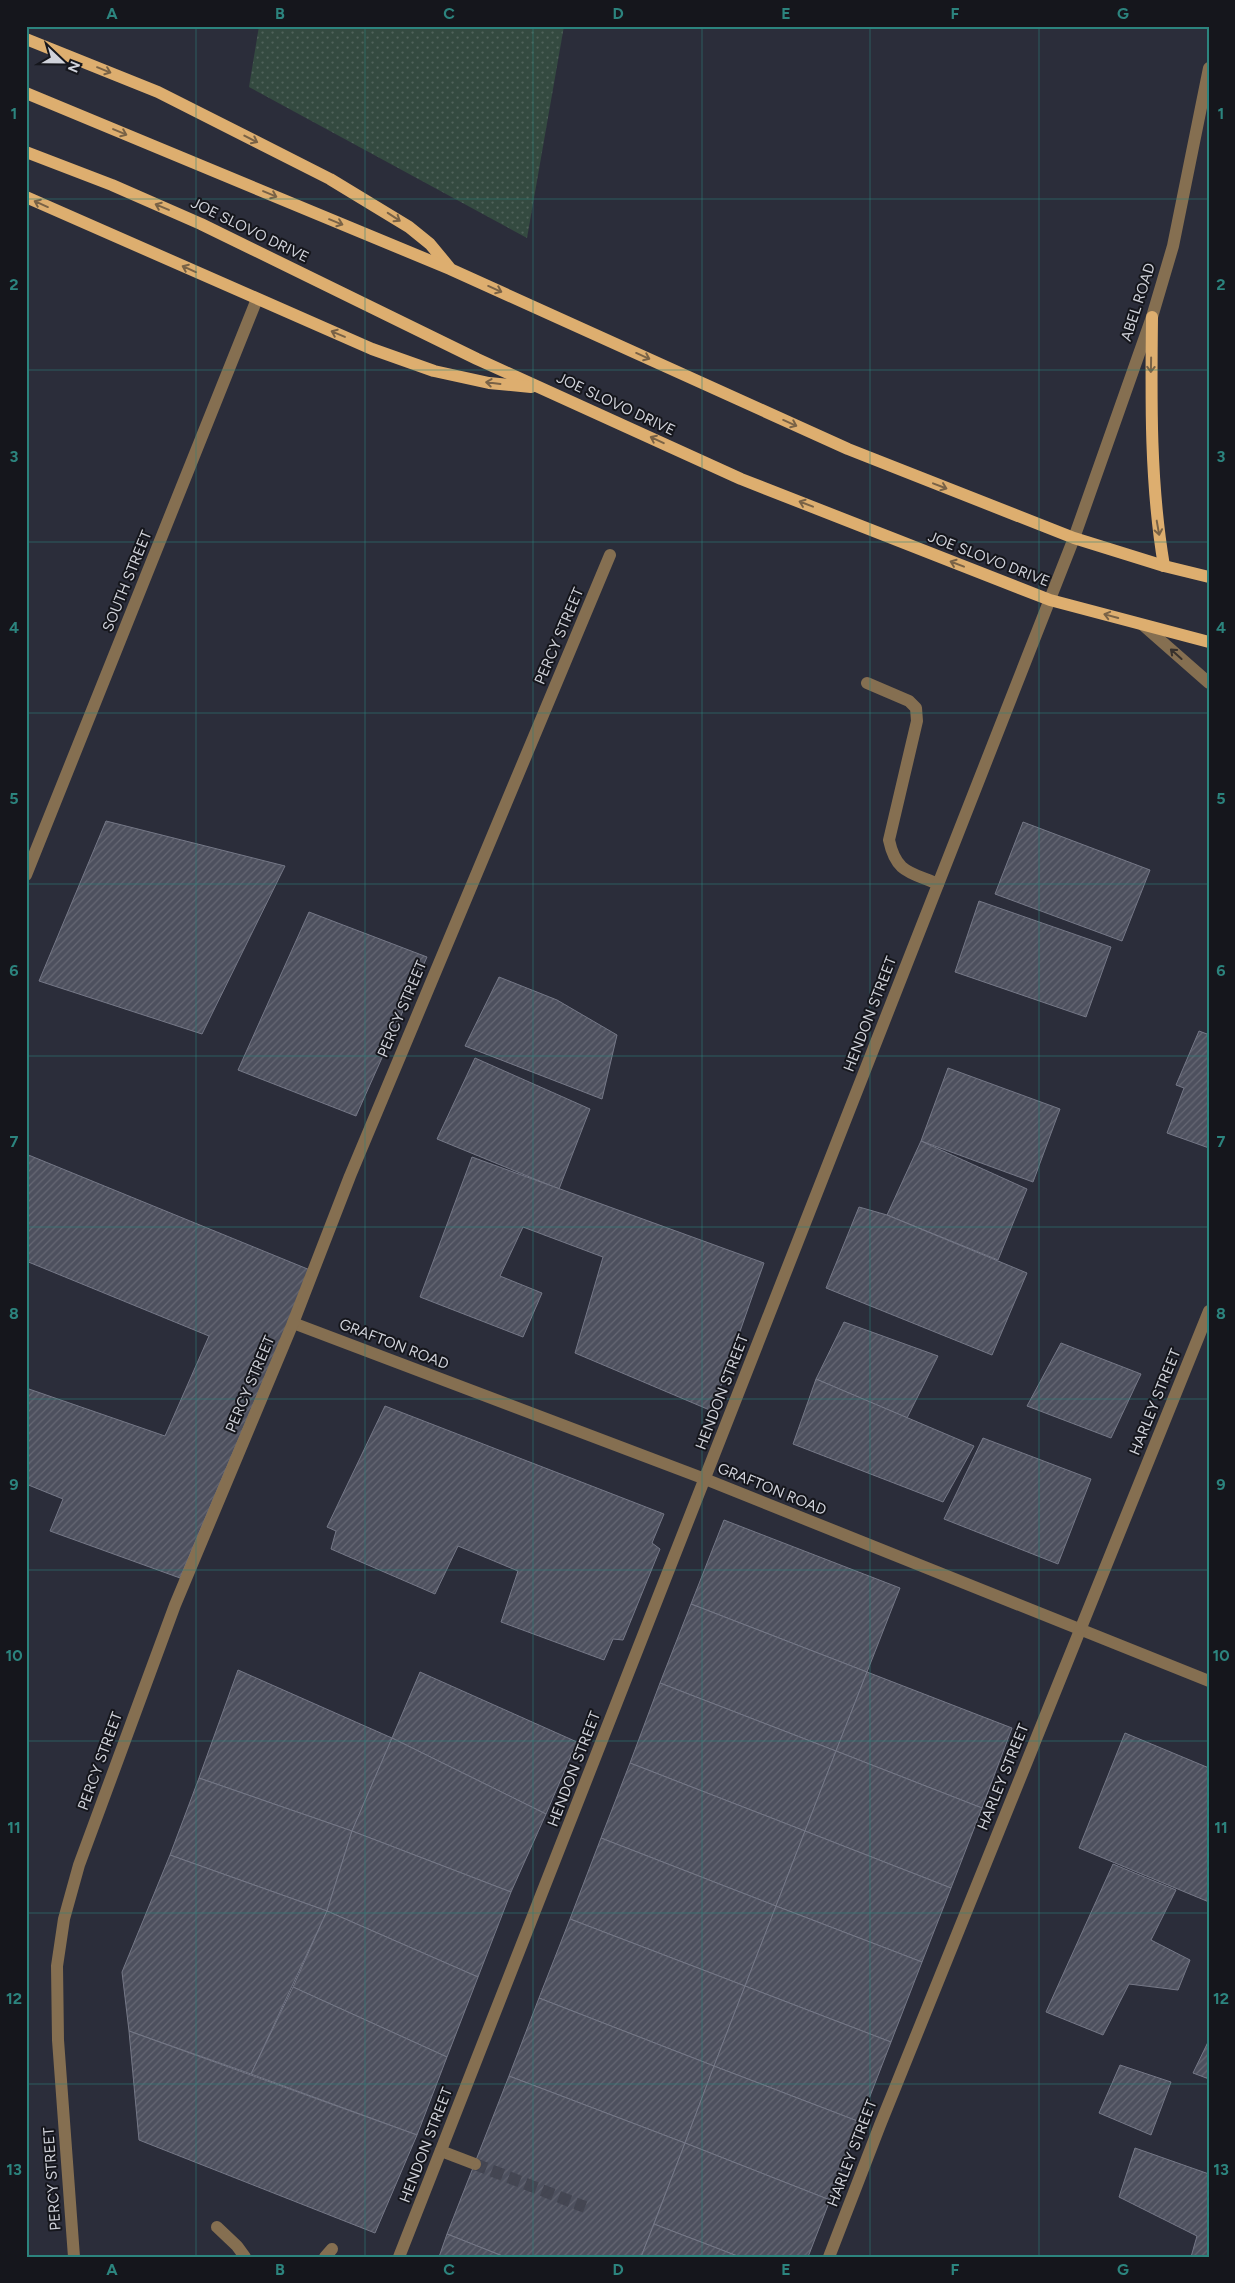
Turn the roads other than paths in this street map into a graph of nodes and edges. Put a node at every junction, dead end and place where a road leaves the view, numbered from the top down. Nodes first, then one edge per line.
1 (26, 39) edge
2 (1209, 68) edge
3 (26, 93) edge
4 (26, 152) edge
5 (26, 198) edge
6 (450, 268) junction
7 (257, 299) junction
8 (1152, 317) junction
9 (541, 388) junction
10 (1074, 538) junction
11 (610, 554) dead end
12 (1164, 566) junction
13 (1209, 577) edge
14 (1050, 600) junction
15 (1143, 625) junction
16 (1209, 642) edge
17 (867, 683) dead end
18 (1209, 683) edge
19 (26, 875) edge
20 (938, 884) junction
21 (1209, 1311) edge
22 (293, 1323) junction
23 (705, 1480) junction
24 (1080, 1630) junction
25 (1209, 1681) edge
26 (441, 2151) junction
27 (474, 2164) tunnel mouth
28 (217, 2227) dead end
29 (74, 2257) edge
30 (245, 2257) edge
31 (400, 2257) edge
32 (829, 2257) edge

1 -> 6 main road
2 - 8 street, ABEL ROAD
3 -> 6 main road
9 -> 4 main road, JOE SLOVO DRIVE
7 -> 5 main road
6 -> 10 main road
9 -> 7 main road
7 - 19 street, SOUTH STREET
8 - 10 street, ABEL ROAD
8 -> 12 main road
14 -> 9 main road, JOE SLOVO DRIVE
10 - 12 main road
10 - 14 street, HENDON STREET
11 - 22 street, PERCY STREET
12 - 13 main road
15 -> 14 main road, JOE SLOVO DRIVE
14 - 20 street, HENDON STREET
15 - 16 main road, JOE SLOVO DRIVE
18 -> 15 street
17 - 20 street
20 - 23 street, HENDON STREET
21 - 24 street, HARLEY STREET
22 - 23 street, GRAFTON ROAD
22 - 29 street, PERCY STREET
23 - 24 street, GRAFTON ROAD
23 - 26 street, HENDON STREET
24 - 25 street, GRAFTON ROAD
24 - 32 street, HARLEY STREET
26 - 27 street
26 - 31 street, HENDON STREET
28 - 30 street

